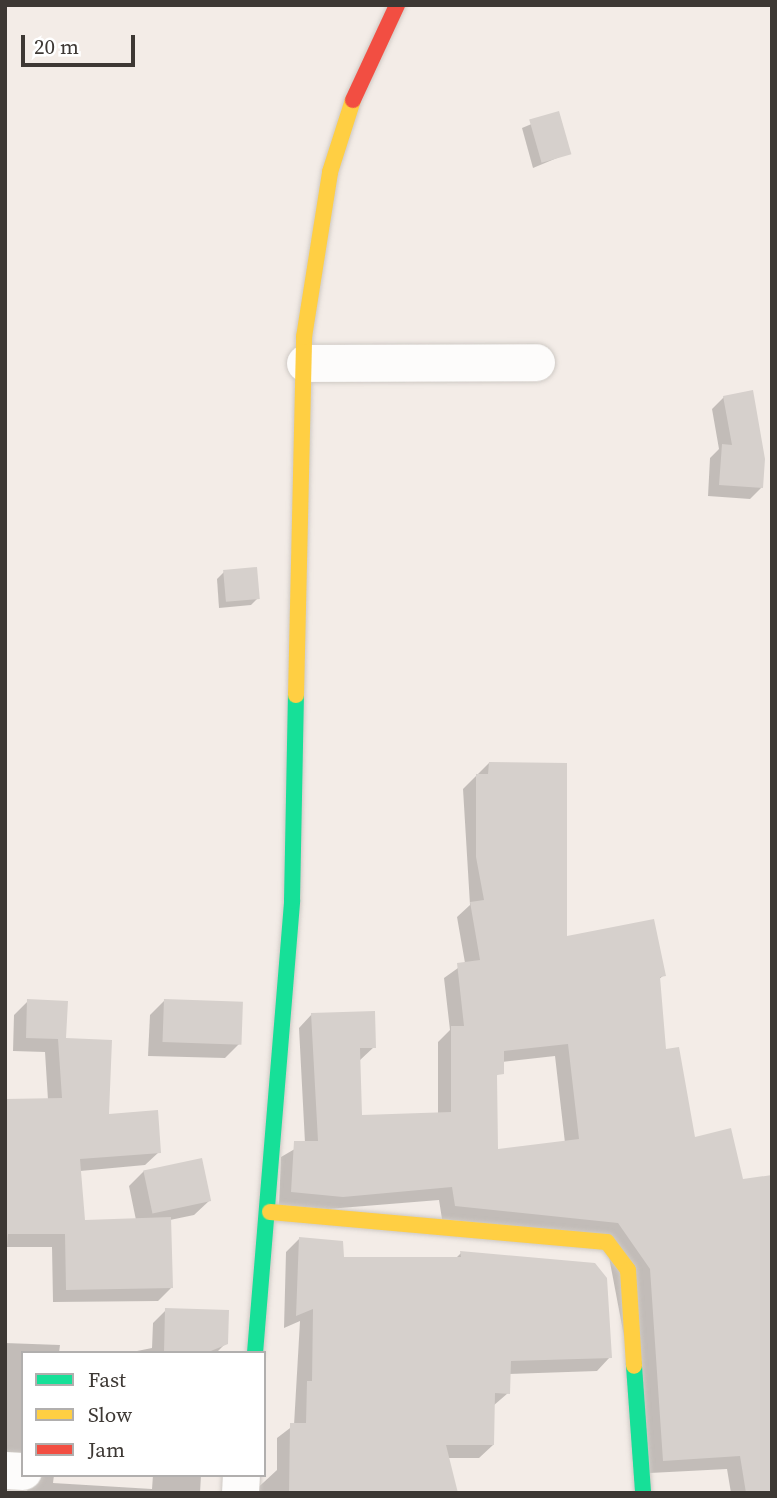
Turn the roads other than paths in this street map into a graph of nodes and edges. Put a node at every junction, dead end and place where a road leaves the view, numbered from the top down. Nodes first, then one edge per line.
1 (397, 5) edge
2 (536, 362) dead end
3 (305, 363) junction
4 (270, 1212) junction
5 (255, 1351) edge
6 (643, 1493) edge

1 - 3 street
2 - 3 street
3 - 4 street
4 - 5 street
4 - 6 street

